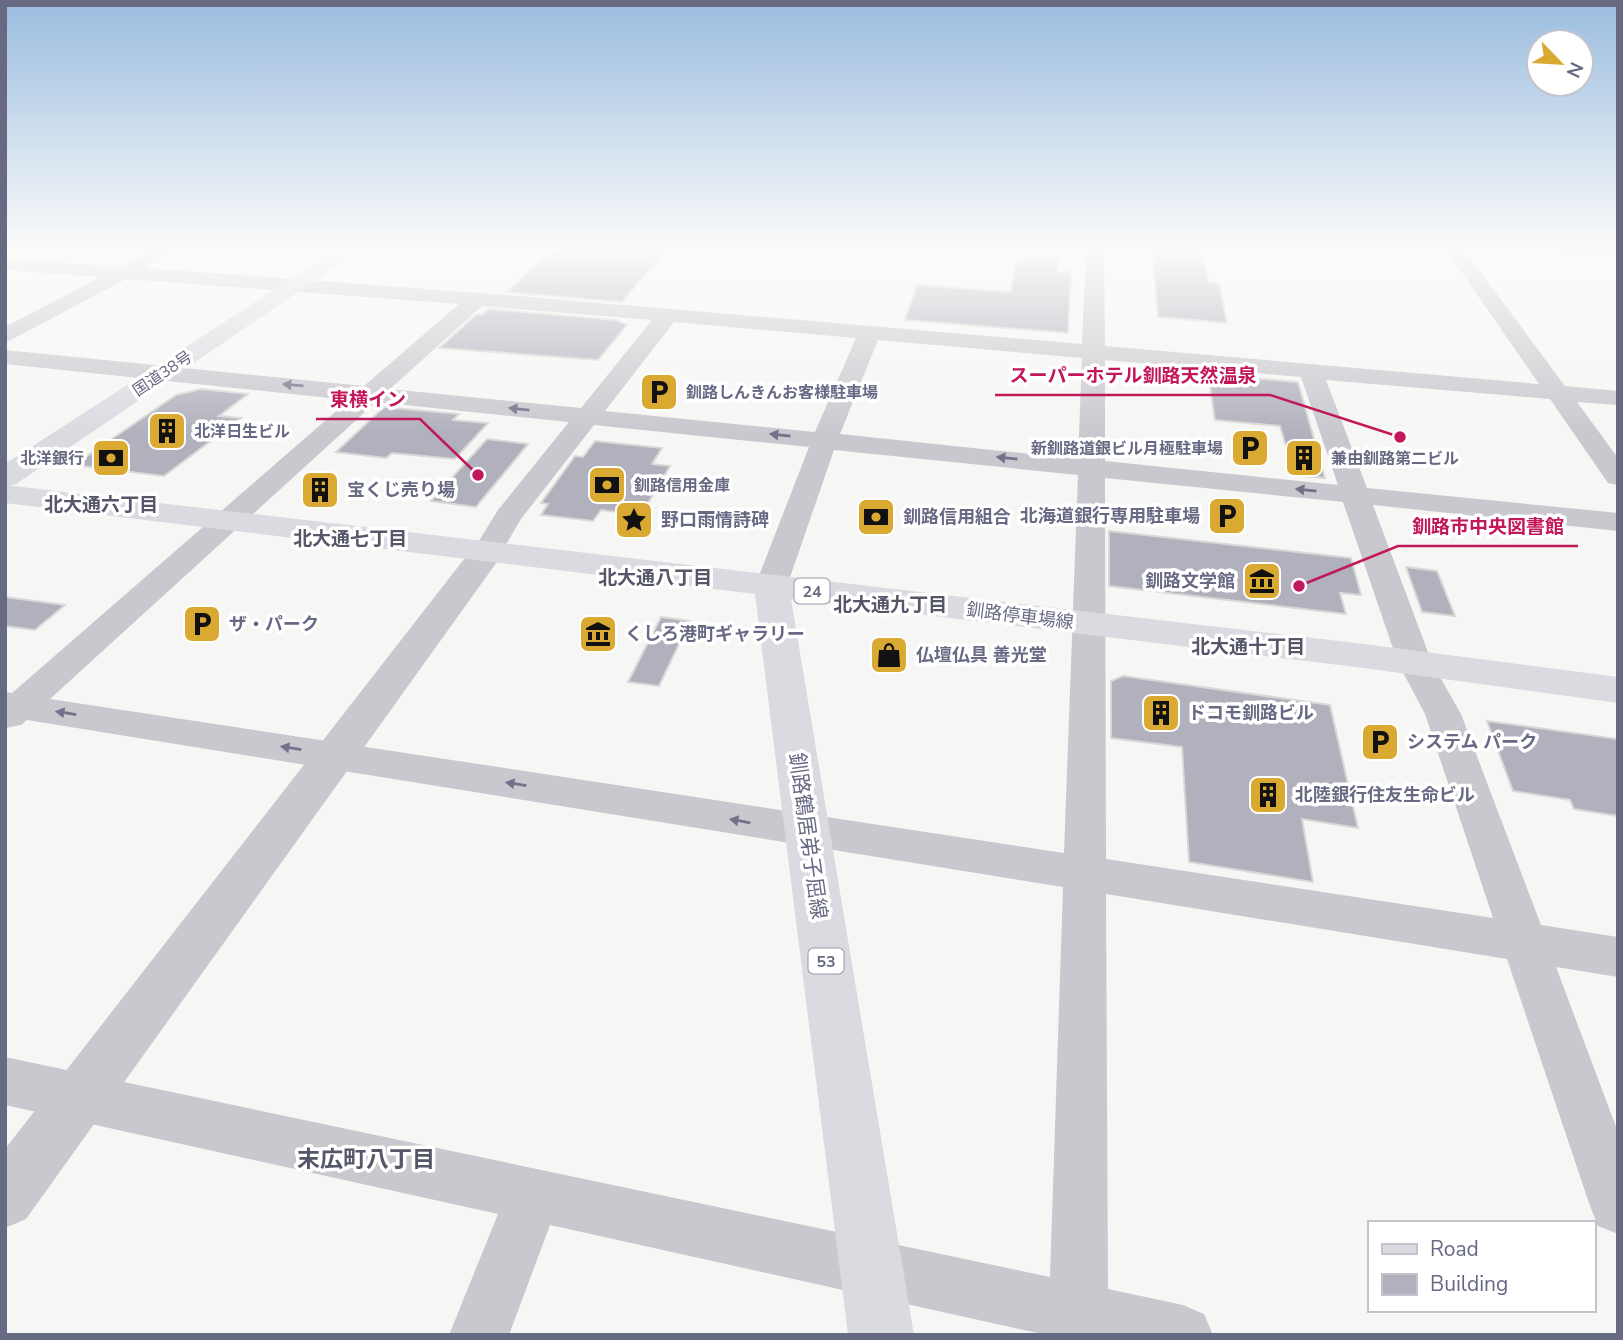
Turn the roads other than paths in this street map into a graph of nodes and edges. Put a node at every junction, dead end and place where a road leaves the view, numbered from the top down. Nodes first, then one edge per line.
1 (55, 310) edge
2 (260, 310) edge
3 (465, 310) edge
4 (603, 310) edge
5 (1093, 310) edge
6 (1498, 310) edge
7 (668, 315) junction
8 (870, 332) junction
9 (5, 336) edge
10 (1091, 352) junction
11 (5, 357) edge
12 (1311, 371) junction
13 (163, 373) junction
14 (374, 393) junction
15 (1557, 393) junction
16 (1618, 398) edge
17 (587, 416) junction
18 (825, 439) junction
19 (1092, 467) junction
20 (1618, 477) edge
21 (5, 478) edge
22 (5, 494) edge
23 (1356, 495) junction
24 (230, 520) junction
25 (1618, 522) edge
26 (486, 552) junction
27 (771, 586) junction
28 (1088, 624) junction
29 (1415, 663) junction
30 (1618, 690) edge
31 (10, 709) edge
32 (338, 755) junction
33 (807, 832) junction
34 (1086, 875) junction
35 (1522, 942) junction
36 (1618, 957) edge
37 (5, 1081) edge
38 (83, 1097) junction
39 (533, 1196) junction
40 (5, 1198) edge
41 (1618, 1206) edge
42 (872, 1268) junction
43 (1078, 1311) junction
44 (479, 1335) edge
45 (881, 1335) edge
46 (1183, 1335) edge

1 - 9 street
2 - 13 main road, 国道38号
3 - 14 street
4 - 7 street
5 - 10 street
6 - 15 street
7 - 8 street
7 - 17 street
8 - 10 street
8 - 18 street
10 - 12 street
10 - 19 street
11 - 13 street
12 - 15 street
12 - 23 street
14 -> 13 street
13 - 21 main road, 国道38号
17 -> 14 street
14 - 24 street
15 - 16 street
15 - 20 street
18 -> 17 street
17 - 26 street
19 -> 18 street
18 - 27 street
23 -> 19 street
19 - 28 street
22 - 24 main road, 釧路停車場線 / 24
23 - 25 street
23 - 29 street
24 - 26 main road, 釧路停車場線 / 24
24 - 31 street
26 - 27 main road, 釧路停車場線 / 24
26 - 32 street
27 - 28 main road, 釧路停車場線 / 24
27 - 33 main road, 釧路鶴居弟子屈線 / 53
28 - 29 main road, 釧路停車場線 / 24
28 - 34 street
29 - 30 main road, 釧路停車場線 / 24
29 - 35 street
32 -> 31 street
33 -> 32 street
32 - 38 street
33 - 34 street
33 - 42 main road, 釧路鶴居弟子屈線 / 53
34 - 35 street
34 - 43 street
35 - 36 street
35 - 41 street
37 - 38 street
38 - 39 street
38 - 40 street
39 - 42 street
39 - 44 street
42 - 43 street
42 - 45 main road, 釧路鶴居弟子屈線 / 53
43 - 46 street

